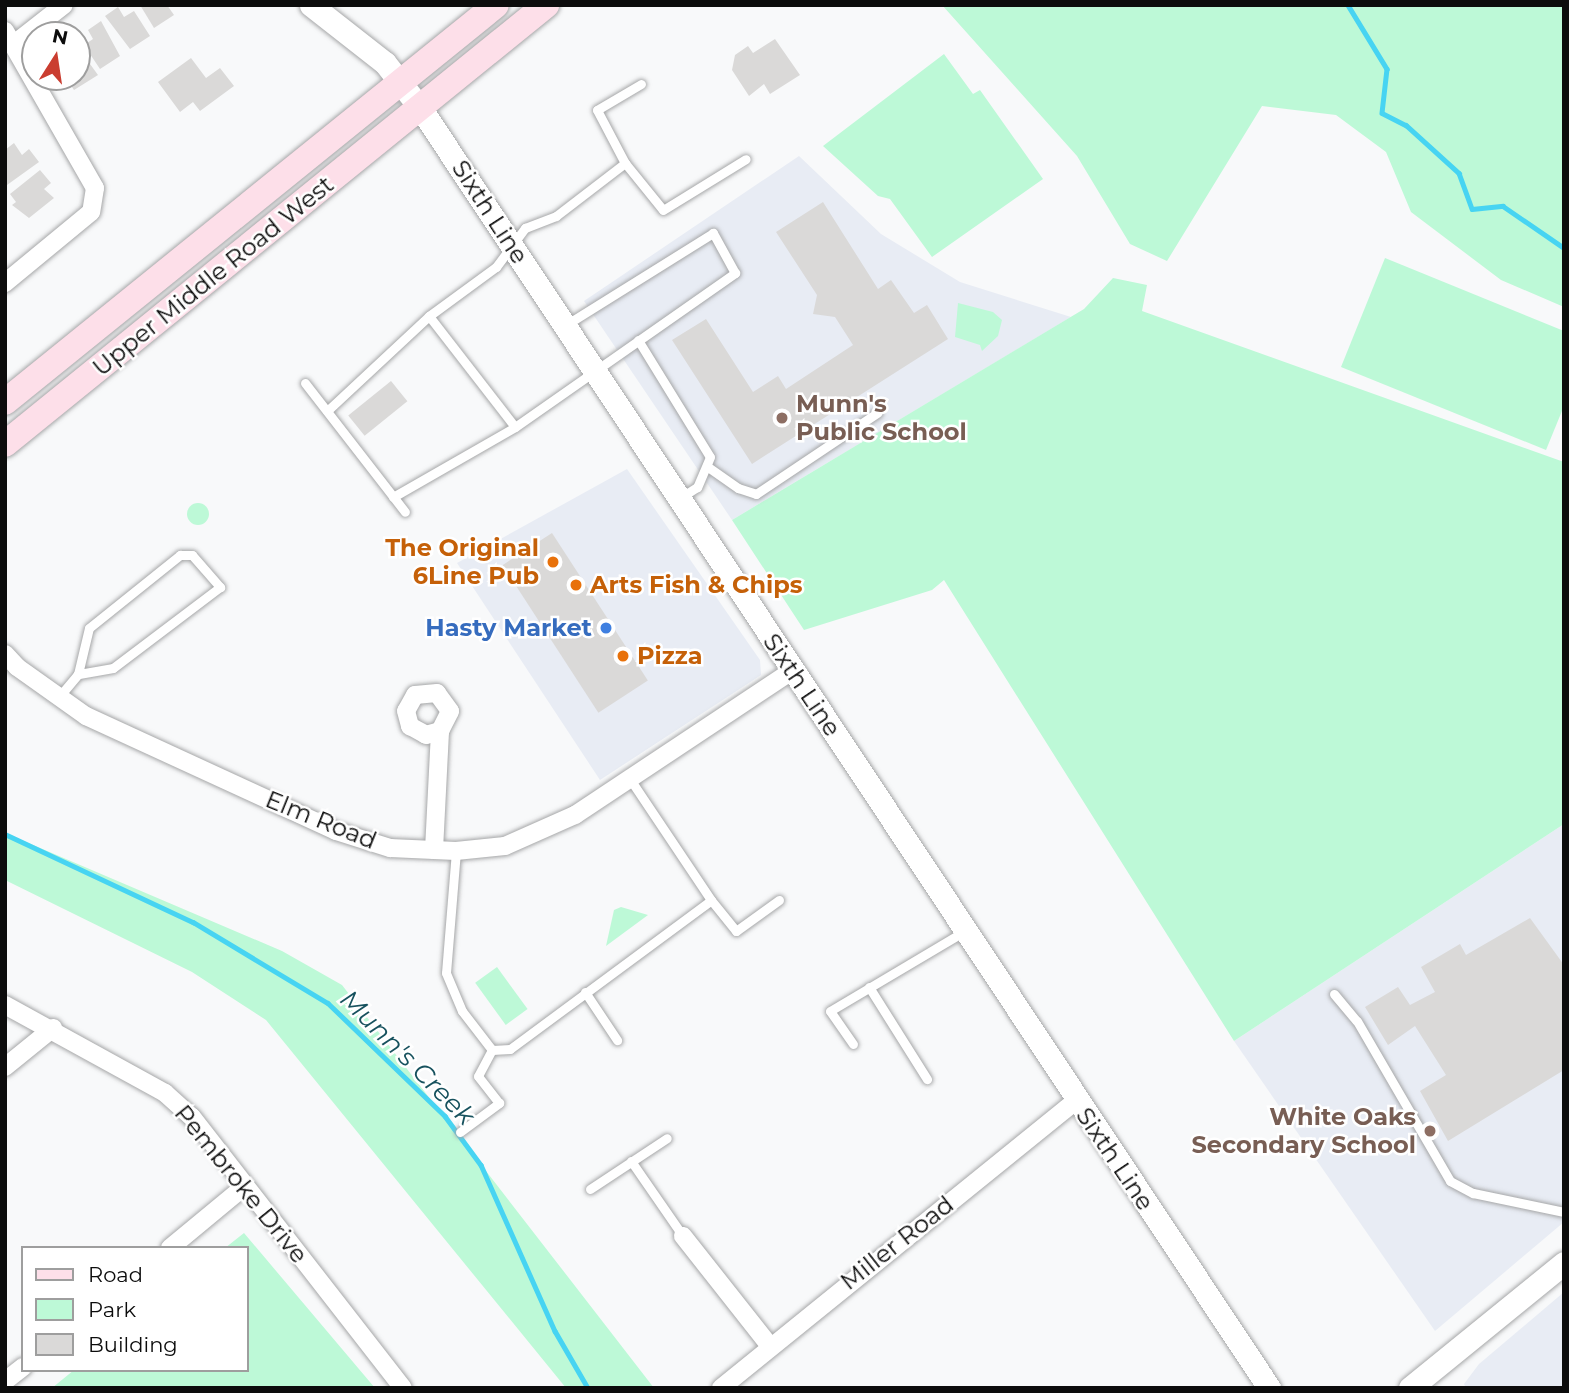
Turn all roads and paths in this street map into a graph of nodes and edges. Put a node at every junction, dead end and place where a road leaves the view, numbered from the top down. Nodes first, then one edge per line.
1 (64, 5) edge
2 (311, 5) edge
3 (496, 5) edge
4 (546, 5) edge
5 (9, 37) edge
6 (402, 82) junction
7 (641, 84) dead end
8 (421, 109) junction
9 (746, 159) dead end
10 (625, 163) junction
11 (512, 244) junction
12 (5, 283) edge
13 (429, 316) junction
14 (565, 326) junction
15 (638, 340) junction
16 (594, 370) junction
17 (305, 383) dead end
18 (5, 402) edge
19 (327, 411) junction
20 (877, 412) dead end
21 (514, 427) junction
22 (5, 444) edge
23 (708, 467) junction
24 (393, 498) junction
25 (679, 499) junction
26 (405, 512) dead end
27 (5, 654) edge
28 (793, 670) junction
29 (78, 674) junction
30 (58, 698) junction
31 (440, 731) dead end
32 (630, 779) junction
33 (434, 850) junction
34 (456, 851) junction
35 (711, 900) junction
36 (779, 900) dead end
37 (967, 930) junction
38 (869, 987) junction
39 (585, 992) junction
40 (1334, 994) dead end
41 (5, 1005) edge
42 (53, 1028) junction
43 (617, 1040) dead end
44 (853, 1044) dead end
45 (492, 1050) junction
46 (5, 1067) edge
47 (927, 1079) dead end
48 (1076, 1101) junction
49 (460, 1132) dead end
50 (667, 1138) dead end
51 (631, 1161) junction
52 (245, 1186) junction
53 (590, 1189) dead end
54 (1564, 1212) edge
55 (683, 1236) joint
56 (172, 1246) edge
57 (1564, 1262) edge
58 (769, 1345) junction
59 (21, 1369) edge
60 (5, 1381) edge
61 (403, 1388) edge
62 (720, 1388) edge
63 (1269, 1388) edge
64 (1410, 1388) edge

1 - 5 street
2 - 6 street, Sixth Line
3 - 6 main road, Upper Middle Road West
4 - 8 main road, Upper Middle Road West
5 - 12 street
6 - 8 street, Sixth Line
6 - 18 main road, Upper Middle Road West
7 - 10 lane
8 - 11 street, Sixth Line
8 - 22 main road, Upper Middle Road West
9 - 10 lane
10 - 11 lane
11 - 13 lane
11 - 14 street, Sixth Line
13 - 19 lane
13 - 21 lane
14 - 15 lane
14 - 16 street, Sixth Line
15 - 16 lane
15 - 23 lane
16 - 21 lane
16 - 25 street, Sixth Line
17 - 19 lane
19 - 24 lane
20 - 23 lane
21 - 24 lane
23 - 25 lane
24 - 26 lane
25 - 28 street, Sixth Line
27 - 30 street, Elm Road
28 - 32 street, Elm Road
28 - 37 street, Sixth Line
29 - 29 lane
29 - 30 lane
30 - 33 street, Elm Road
31 - 33 street
32 - 34 street, Elm Road
32 - 35 lane
33 - 34 street, Elm Road
34 - 45 lane
35 - 36 lane
35 - 39 lane
37 - 38 lane
37 - 48 street, Sixth Line
38 - 44 lane
38 - 47 lane
39 - 43 lane
39 - 45 lane
40 - 54 lane
41 - 42 street, Pembroke Drive
42 - 46 street
42 - 52 street, Pembroke Drive
45 - 49 lane
48 - 58 street, Miller Road
48 - 63 street, Sixth Line
50 - 51 lane
51 - 53 lane
51 - 55 lane
52 - 56 street
52 - 61 street, Pembroke Drive
55 - 58 street
57 - 64 street
58 - 62 street, Miller Road
59 - 60 street

